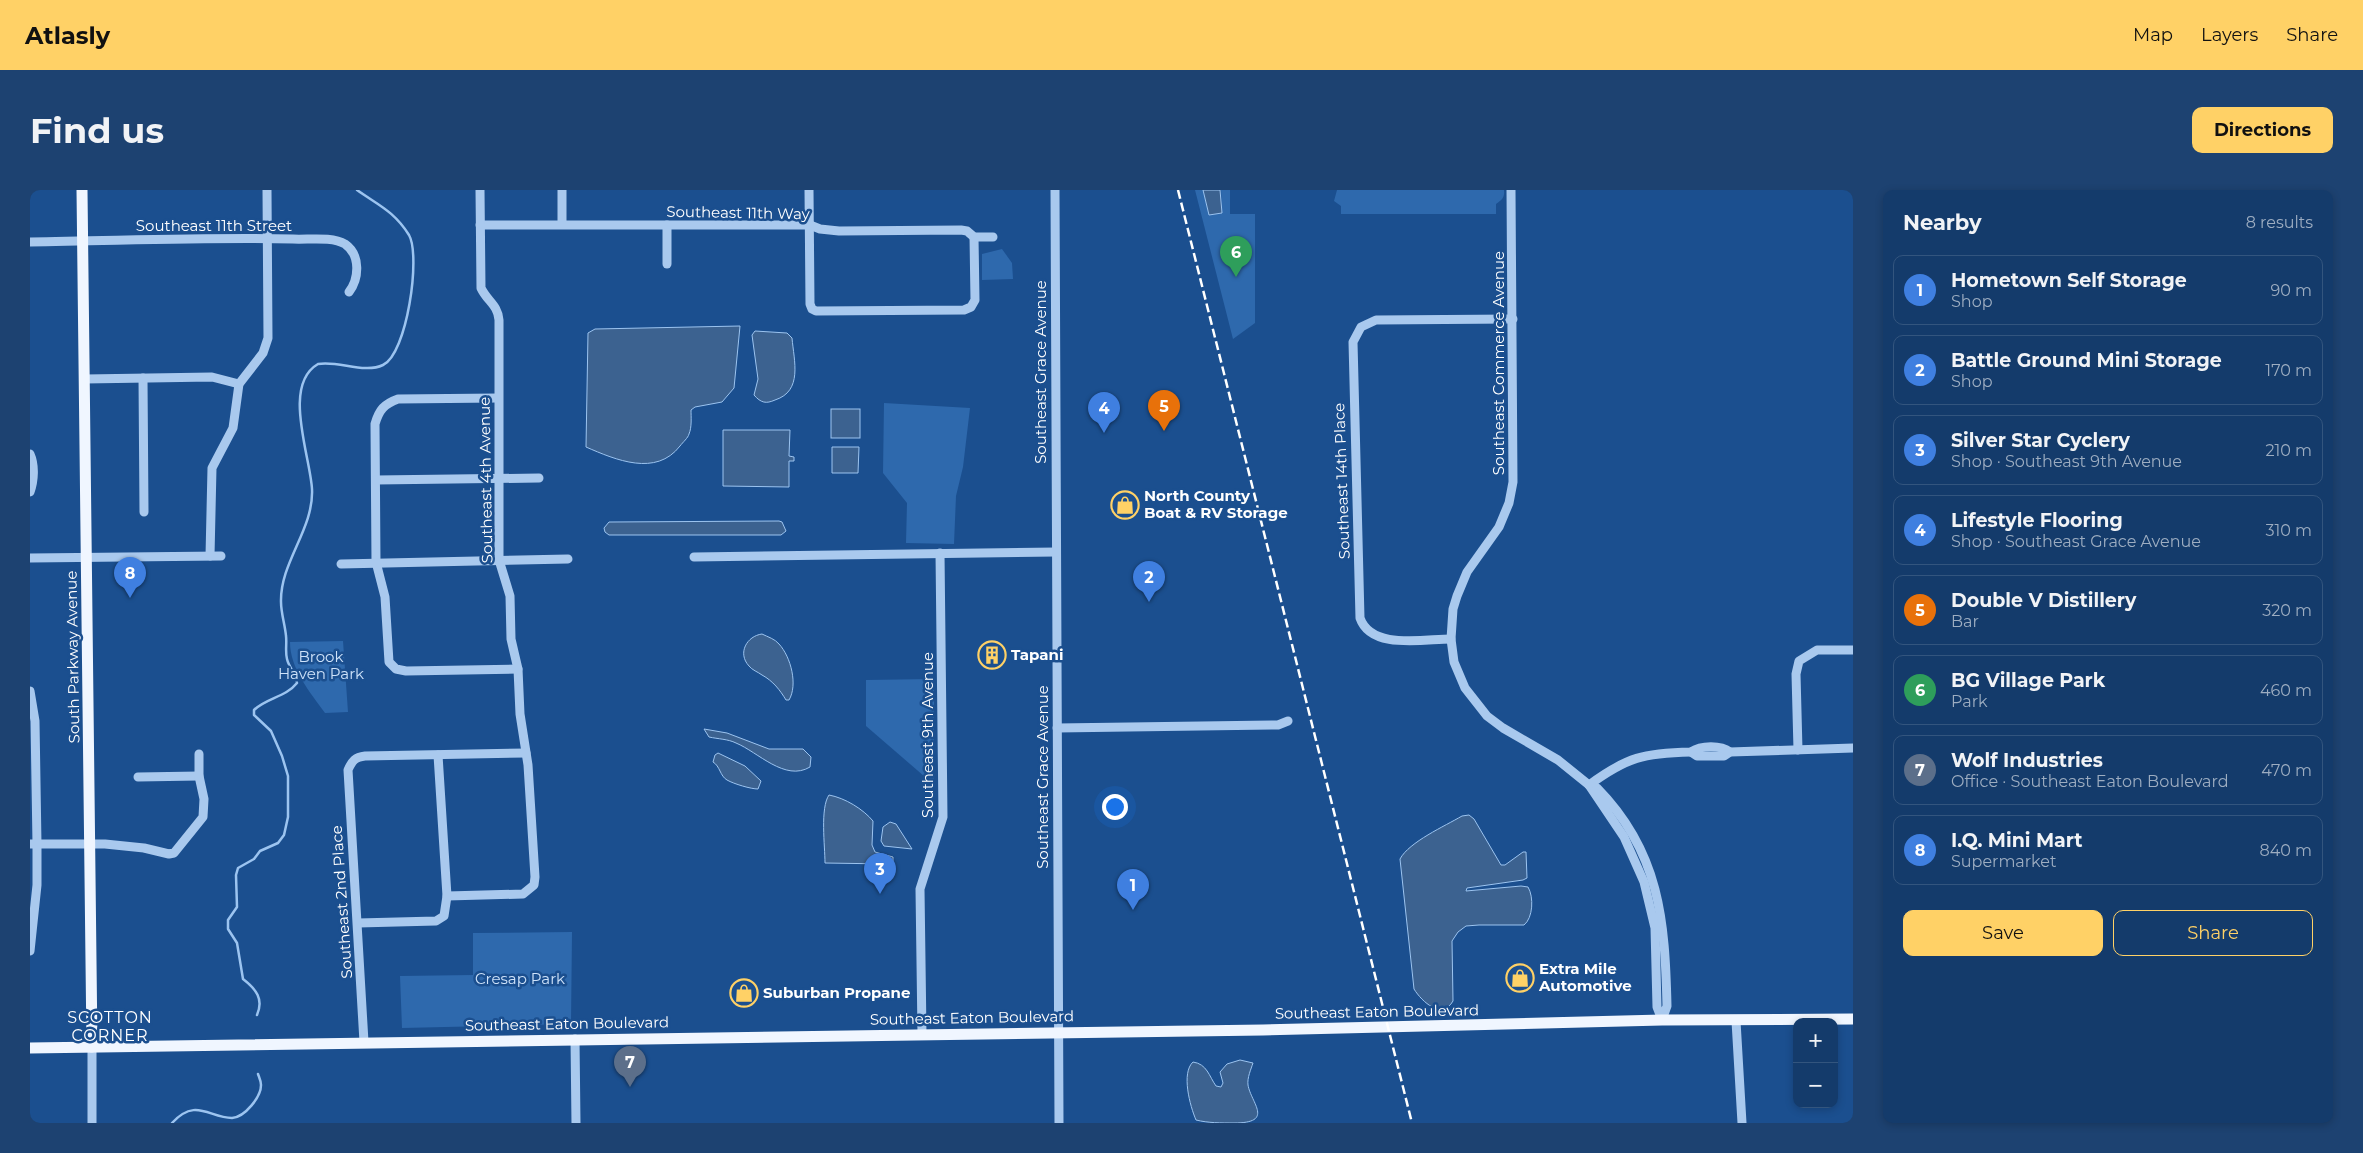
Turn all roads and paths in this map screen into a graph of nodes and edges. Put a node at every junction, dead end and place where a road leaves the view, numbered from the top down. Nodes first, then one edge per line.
1 (82, 190) edge
2 (267, 190) edge
3 (480, 190) edge
4 (562, 190) edge
5 (809, 190) edge
6 (1055, 190) edge
7 (1511, 190) edge
8 (562, 224) junction
9 (480, 225) junction
10 (667, 225) junction
11 (810, 225) junction
12 (974, 237) junction
13 (993, 237) dead end
14 (267, 239) junction
15 (83, 241) junction
16 (30, 242) edge
17 (667, 264) dead end
18 (349, 292) dead end
19 (1513, 319) junction
20 (143, 378) junction
21 (84, 379) junction
22 (240, 384) junction
23 (498, 398) junction
24 (30, 454) edge
25 (538, 478) dead end
26 (498, 479) junction
27 (376, 480) junction
28 (30, 492) edge
29 (144, 512) dead end
30 (1056, 552) junction
31 (940, 553) junction
32 (210, 556) junction
33 (221, 556) dead end
34 (694, 557) dead end
35 (30, 558) edge
36 (86, 558) junction
37 (568, 559) dead end
38 (499, 560) junction
39 (376, 562) junction
40 (341, 564) dead end
41 (1451, 639) junction
42 (1853, 650) edge
43 (518, 669) junction
44 (30, 691) edge
45 (1288, 721) dead end
46 (1057, 728) junction
47 (1853, 748) edge
48 (1798, 750) junction
49 (199, 754) dead end
50 (526, 754) junction
51 (438, 755) junction
52 (199, 776) junction
53 (138, 777) dead end
54 (1589, 785) junction
55 (90, 843) junction
56 (33, 844) edge
57 (447, 896) junction
58 (358, 923) junction
59 (30, 951) edge
60 (1853, 1019) edge
61 (1662, 1020) junction
62 (1736, 1020) junction
63 (1060, 1032) junction
64 (922, 1034) junction
65 (575, 1039) junction
66 (364, 1042) junction
67 (92, 1047) junction
68 (30, 1048) edge
69 (92, 1123) edge
70 (576, 1123) edge
71 (1059, 1123) edge
72 (1742, 1123) edge

1 - 15 main road, South Parkway Avenue
2 - 14 street
3 - 9 street, Southeast 4th Avenue
4 - 8 street
5 - 11 street
6 - 30 street, Southeast Grace Avenue
7 - 19 street, Southeast Commerce Avenue
8 - 9 street, Southeast 11th Way
8 - 10 street, Southeast 11th Way
9 - 23 street, Southeast 4th Avenue
10 - 11 street, Southeast 11th Way
10 - 17 street
11 - 12 street, Southeast 11th Way
11 - 12 street
12 - 13 street, Southeast 11th Way
14 - 15 street, Southeast 11th Street
14 - 18 street, Southeast 11th Street
14 - 22 street
15 - 16 street, Southeast 11th Street
15 - 21 main road, South Parkway Avenue
19 - 41 street, Southeast Commerce Avenue
19 - 41 street, Southeast 14th Place
20 - 21 street
20 - 22 street
20 - 29 street
21 - 36 main road, South Parkway Avenue
22 - 32 street
23 - 26 street, Southeast 4th Avenue
23 - 27 street
24 - 28 street
25 - 26 street
26 - 27 street
26 - 38 street, Southeast 4th Avenue
27 - 39 street
30 - 31 street
30 - 46 street, Southeast Grace Avenue
31 - 34 street
31 - 64 street, Southeast 9th Avenue
32 - 33 street
32 - 36 street
35 - 36 street
36 - 55 main road, South Parkway Avenue
37 - 38 street
38 - 39 street
38 - 43 street, Southeast 4th Avenue
39 - 40 street
39 - 43 street
41 - 54 street, Southeast Commerce Avenue
42 - 48 street
43 - 50 street, Southeast 4th Avenue
44 - 56 street
45 - 46 street
46 - 63 street, Southeast Grace Avenue
47 - 48 street
48 - 54 street
49 - 52 street
50 - 51 street
50 - 57 street, Southeast 4th Avenue
51 - 57 street
51 - 58 street, Southeast 2nd Place
52 - 53 street
52 - 55 street
54 - 61 street, Southeast Commerce Avenue
55 - 56 street
55 - 67 main road, South Parkway Avenue
56 - 59 street
57 - 58 street
58 - 66 street, Southeast 2nd Place
60 - 62 main road, Southeast Eaton Boulevard
61 - 62 main road, Southeast Eaton Boulevard
61 - 63 main road, Southeast Eaton Boulevard
62 - 72 street
63 - 64 main road, Southeast Eaton Boulevard
63 - 71 street, Southeast Grace Avenue
64 - 65 main road, Southeast Eaton Boulevard
65 - 66 main road, Southeast Eaton Boulevard
65 - 70 street
66 - 67 main road, Southeast Eaton Boulevard
67 - 68 main road, Southeast Eaton Boulevard
67 - 69 street, South Parkway Avenue

